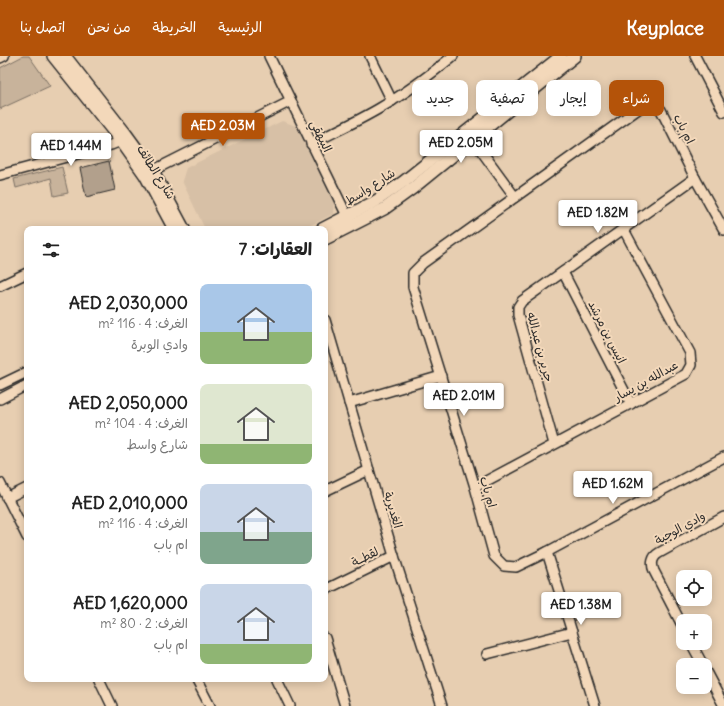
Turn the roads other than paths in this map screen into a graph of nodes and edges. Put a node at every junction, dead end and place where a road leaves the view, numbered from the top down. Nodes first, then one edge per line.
1 (4, 56) edge
2 (53, 56) edge
3 (65, 56) edge
4 (269, 56) edge
5 (370, 56) edge
6 (453, 56) edge
7 (561, 56) edge
8 (575, 56) edge
9 (695, 56) edge
10 (0, 58) edge
11 (291, 101) junction
12 (392, 101) junction
13 (723, 108) edge
14 (470, 135) junction
15 (123, 137) junction
16 (311, 144) junction
17 (149, 173) junction
18 (0, 175) edge
19 (695, 178) junction
20 (515, 197) junction
21 (350, 221) junction
22 (173, 226) edge
23 (182, 226) edge
24 (328, 227) edge
25 (623, 228) junction
26 (724, 230) edge
27 (328, 237) edge
28 (563, 272) junction
29 (24, 274) edge
30 (0, 286) edge
31 (328, 343) edge
32 (24, 373) edge
33 (441, 376) junction
34 (0, 385) edge
35 (24, 387) edge
36 (0, 399) edge
37 (349, 402) junction
38 (631, 404) junction
39 (554, 444) junction
40 (724, 457) edge
41 (368, 470) junction
42 (0, 483) edge
43 (475, 487) junction
44 (24, 490) edge
45 (328, 490) edge
46 (8, 498) junction
47 (724, 517) edge
48 (24, 531) edge
49 (547, 552) junction
50 (394, 556) junction
51 (328, 589) edge
52 (676, 614) edge
53 (572, 632) junction
54 (328, 649) edge
55 (487, 654) dead end
56 (100, 682) edge
57 (198, 682) edge
58 (278, 682) edge
59 (712, 683) edge
60 (112, 706) edge
61 (210, 706) edge
62 (290, 706) edge
63 (345, 706) edge
64 (442, 706) edge
65 (595, 706) edge
66 (724, 706) edge

1 - 10 street
2 - 15 street, شارع الطائف
3 - 15 street, شارع الطائف
4 - 11 street, البيهقي
5 - 12 street
6 - 12 street
7 - 14 street, شارع واسط
8 - 14 street, شارع واسط
9 - 13 street
11 - 16 street, البيهقي
11 - 17 street
12 - 16 street
14 - 20 street
14 - 21 street, شارع واسط
15 - 17 street, شارع الطائف
15 - 18 street
16 - 21 street, البيهقي
17 - 22 street, شارع الطائف
17 - 23 street, شارع الطائف
19 - 20 street, ام باب
19 - 25 street, جرير بن عبدالله
19 - 26 street, ام باب
20 - 33 street, ام باب
21 - 24 street, شارع واسط
21 - 27 street, شارع واسط
25 - 28 street, جرير بن عبدالله
25 - 38 street, عبدالله بن يسار
28 - 38 street, انيس بن مرشد
28 - 39 street, جرير بن عبدالله
29 - 30 street
31 - 37 street, الغديرية
32 - 34 street
33 - 37 street
33 - 43 street, ام باب
35 - 36 street
37 - 41 street, الغديرية
38 - 39 street, عبدالله بن يسار
39 - 43 street, عبدالله بن يسار
40 - 49 street, ام باب
41 - 45 street
41 - 50 street, الغديرية
42 - 46 street
43 - 49 street, ام باب
44 - 46 street
46 - 48 street
47 - 52 street, وادي الوجبة
49 - 53 street
50 - 51 street, لقطــة
50 - 64 street, الغديرية
53 - 55 street
53 - 65 street
54 - 63 street
56 - 60 street
57 - 61 street
58 - 62 street
59 - 66 street

